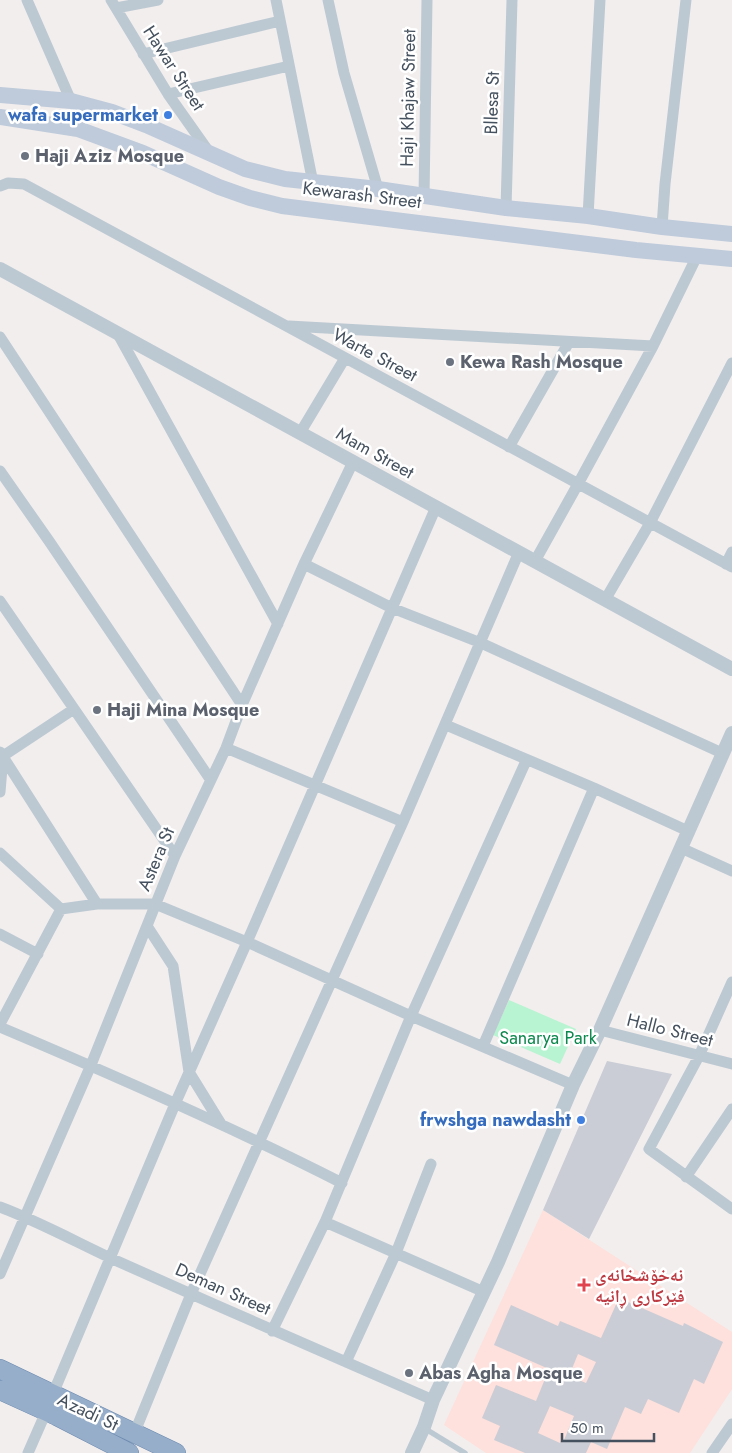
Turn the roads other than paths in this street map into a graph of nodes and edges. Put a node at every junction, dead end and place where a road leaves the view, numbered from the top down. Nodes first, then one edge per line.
1 (27, 0) edge
2 (158, 0) edge
3 (276, 0) edge
4 (328, 0) edge
5 (427, 0) edge
6 (512, 0) edge
7 (600, 0) edge
8 (686, 0) edge
9 (113, 4) edge
10 (280, 21) junction
11 (143, 54) junction
12 (289, 66) junction
13 (168, 94) junction
14 (0, 95) edge
15 (70, 101) junction
16 (0, 117) edge
17 (210, 155) junction
18 (313, 183) junction
19 (0, 186) edge
20 (378, 190) junction
21 (424, 197) junction
22 (506, 208) junction
23 (588, 216) junction
24 (640, 224) junction
25 (662, 227) junction
26 (727, 234) edge
27 (636, 250) junction
28 (697, 256) junction
29 (726, 259) edge
30 (0, 269) edge
31 (285, 325) junction
32 (118, 334) junction
33 (0, 337) edge
34 (569, 342) junction
35 (653, 346) junction
36 (345, 358) junction
37 (732, 363) edge
38 (300, 433) junction
39 (509, 447) junction
40 (353, 462) junction
41 (0, 472) edge
42 (578, 484) junction
43 (436, 507) junction
44 (650, 523) junction
45 (519, 552) junction
46 (732, 552) edge
47 (535, 561) junction
48 (304, 564) junction
49 (729, 566) edge
50 (605, 600) junction
51 (0, 601) edge
52 (392, 608) junction
53 (278, 624) junction
54 (481, 643) junction
55 (732, 669) edge
56 (242, 706) junction
57 (74, 709) junction
58 (446, 725) junction
59 (732, 733) edge
60 (226, 748) junction
61 (722, 753) junction
62 (1, 754) edge
63 (526, 760) junction
64 (210, 779) junction
65 (315, 785) junction
66 (594, 788) junction
67 (0, 792) edge
68 (403, 822) junction
69 (688, 831) junction
70 (681, 848) junction
71 (0, 853) edge
72 (175, 856) junction
73 (732, 871) edge
74 (97, 904) junction
75 (155, 904) junction
76 (61, 909) junction
77 (147, 926) junction
78 (0, 934) edge
79 (247, 942) junction
80 (38, 954) junction
81 (333, 979) junction
82 (732, 982) edge
83 (411, 1016) junction
84 (0, 1026) edge
85 (600, 1030) junction
86 (483, 1046) junction
87 (699, 1056) junction
88 (732, 1064) edge
89 (91, 1065) junction
90 (190, 1072) junction
91 (573, 1085) junction
92 (175, 1104) junction
93 (732, 1109) edge
94 (221, 1124) junction
95 (259, 1141) junction
96 (431, 1164) dead end
97 (686, 1177) junction
98 (342, 1183) junction
99 (0, 1207) edge
100 (732, 1209) edge
101 (25, 1217) junction
102 (325, 1222) junction
103 (396, 1253) junction
104 (110, 1258) junction
105 (0, 1274) edge
106 (484, 1292) junction
107 (191, 1294) junction
108 (272, 1330) junction
109 (346, 1362) junction
110 (0, 1369) edge
111 (0, 1390) edge
112 (433, 1400) junction
113 (49, 1404) junction
114 (732, 1424) edge
115 (424, 1427) junction
116 (134, 1434) junction
117 (28, 1453) edge
118 (129, 1453) edge
119 (176, 1453) edge
120 (412, 1453) edge
121 (465, 1453) edge
122 (712, 1453) edge

1 - 15 street
2 - 9 street
3 - 10 street
4 - 20 street
5 - 21 street, ‌Haji Khajaw Street
6 - 22 street, Bllesa St
7 - 23 street
8 - 25 street
9 - 11 street, Hawar Street
10 - 11 street
10 - 12 street
11 - 13 street, Hawar Street
12 - 13 street
12 - 18 street
13 - 17 street, Hawar Street
14 - 15 main road, Kewarash Street
15 - 17 main road, Kewarash Street
16 - 27 main road, Kewarash Street
17 - 18 main road, Kewarash Street
18 - 20 main road, Kewarash Street
19 - 31 street, Warte Street
20 - 21 main road, Kewarash Street
21 - 22 main road, Kewarash Street
22 - 23 main road, Kewarash Street
23 - 24 main road, Kewarash Street
24 - 25 main road, Kewarash Street
24 - 27 main road
25 - 26 main road, Kewarash Street
26 - 29 main road
27 - 28 main road, Kewarash Street
28 - 29 main road, Kewarash Street
28 - 35 street
30 - 32 street, Mam Street
31 - 34 street
31 - 36 street, Warte Street
32 - 38 street, Mam Street
32 - 53 street
33 - 56 street
34 - 35 street
34 - 39 street
35 - 42 street
36 - 38 street
36 - 39 street, Warte Street
37 - 44 street
38 - 40 street, Mam Street
39 - 42 street, Warte Street
40 - 43 street, Mam Street
40 - 48 street, Astera St
41 - 64 street
42 - 44 street, Warte Street
42 - 47 street
43 - 45 street, Mam Street
43 - 52 street
44 - 49 street, Warte Street
44 - 50 street
45 - 47 street, Mam Street
45 - 54 street
46 - 49 street
47 - 50 street, Mam Street
48 - 52 street
48 - 53 street, Astera St
50 - 55 street, Mam Street
51 - 57 street
52 - 54 street
52 - 65 street
53 - 56 street, Astera St
54 - 58 street
54 - 61 street
56 - 60 street, Astera St
57 - 62 street
57 - 72 street
58 - 63 street
58 - 68 street
59 - 61 street
60 - 64 street, Astera St
60 - 65 street
61 - 69 street
62 - 67 street
62 - 74 street
63 - 66 street
63 - 83 street
64 - 72 street, Astera St
65 - 68 street
65 - 79 street
66 - 69 street
66 - 86 street
68 - 81 street
69 - 70 street
70 - 73 street
70 - 85 street
71 - 76 street
72 - 75 street, Astera St
74 - 75 street
74 - 76 street
75 - 77 street, Astera St
75 - 79 street
76 - 80 street
77 - 89 street, Astera St
77 - 90 street
78 - 80 street
79 - 81 street
79 - 90 street
80 - 84 street
81 - 83 street
81 - 95 street
82 - 87 street
83 - 86 street
83 - 98 street
84 - 89 street
85 - 87 street, Hallo Street
85 - 91 street
86 - 91 street
87 - 88 street, Hallo Street
87 - 97 street
89 - 92 street
89 - 101 street, Astera St
90 - 92 street
90 - 94 street
91 - 106 street
92 - 94 street
92 - 104 street
93 - 97 street
94 - 95 street
95 - 98 street
95 - 107 street
96 - 103 street
97 - 100 street
98 - 102 street
99 - 101 street, Deman Street
101 - 104 street, Deman Street
101 - 105 street, Astera St
102 - 103 street
102 - 108 street
103 - 106 street
103 - 109 street
104 - 107 street, Deman Street
104 - 113 street
106 - 112 street
107 - 108 street, Deman Street
107 - 116 street
108 - 109 street, Deman Street
109 - 112 street, Deman Street
110 - 113 highway, Azadi St
111 - 113 highway, Azadi St
112 - 115 street
113 - 116 highway, Azadi St
113 - 117 street
113 - 118 highway, Azadi St
114 - 122 street
115 - 120 street
115 - 121 lane
116 - 119 highway, Azadi St

